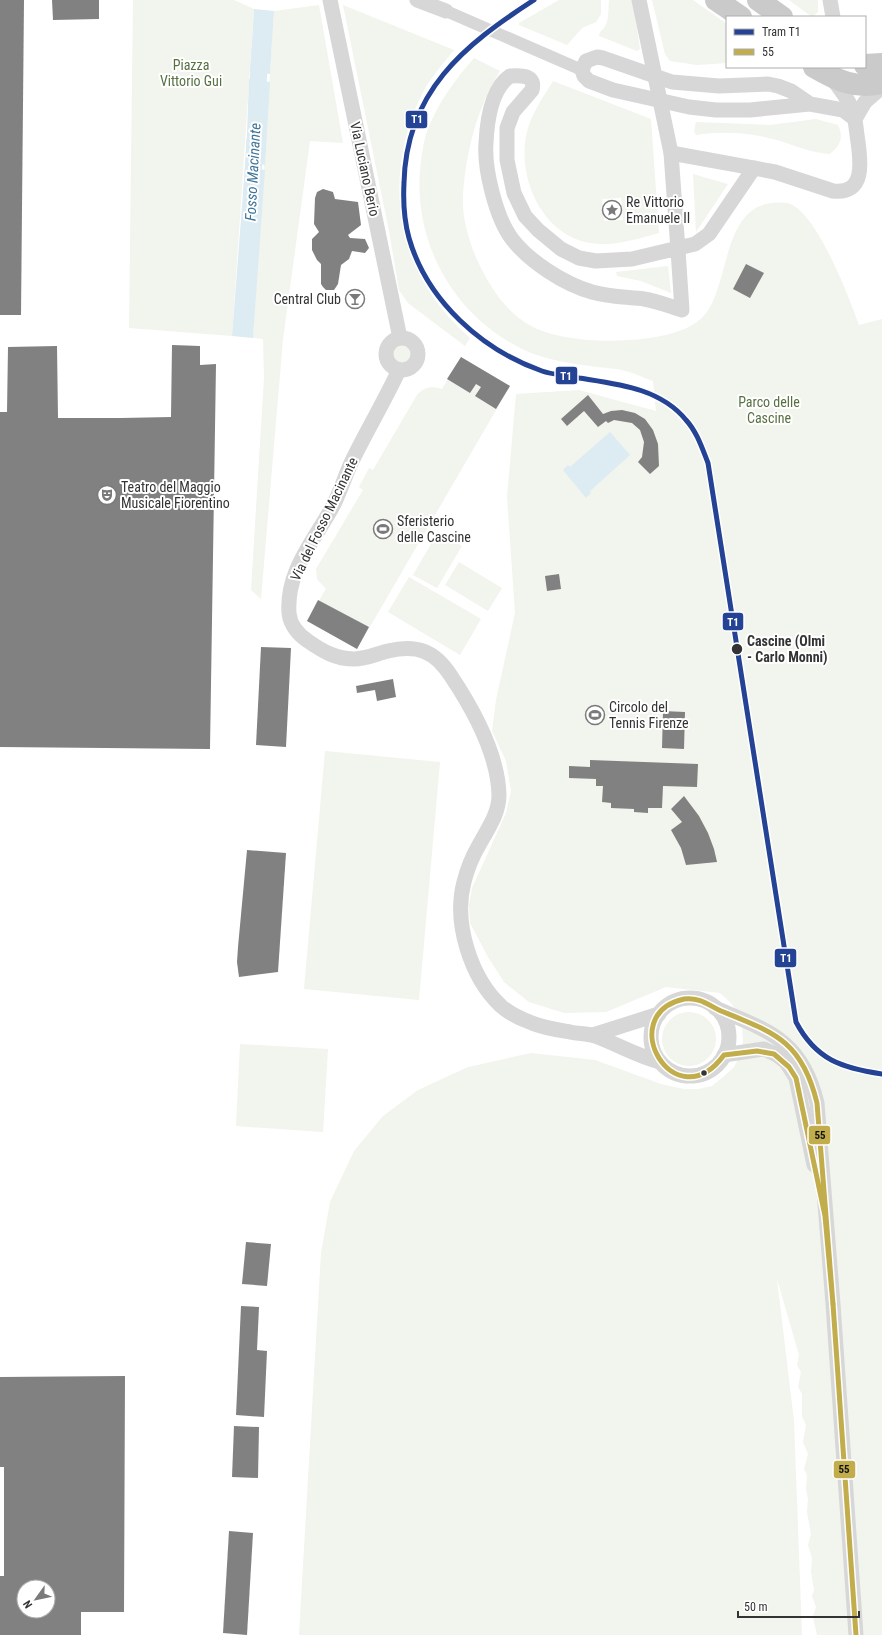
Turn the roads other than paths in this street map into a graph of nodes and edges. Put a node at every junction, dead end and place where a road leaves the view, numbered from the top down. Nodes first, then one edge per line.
1 (330, 0) edge
2 (417, 0) edge
3 (639, 0) edge
4 (716, 0) edge
5 (758, 0) edge
6 (830, 0) edge
7 (446, 11) joint
8 (740, 16) edge
9 (781, 16) edge
10 (833, 16) edge
11 (882, 60) edge
12 (582, 70) junction
13 (822, 71) edge
14 (873, 74) edge
15 (655, 76) junction
16 (660, 101) junction
17 (810, 104) junction
18 (855, 119) junction
19 (671, 153) junction
20 (754, 168) junction
21 (678, 250) junction
22 (400, 338) junction
23 (399, 370) junction
24 (715, 1008) junction
25 (659, 1014) junction
26 (593, 1035) junction
27 (724, 1055) junction
28 (660, 1062) junction
29 (825, 1216) junction
30 (856, 1635) edge

1 - 22 street, Via Luciano Berio
2 - 7 street
3 - 15 street
4 - 8 main road
5 - 9 main road
6 - 10 street
7 - 12 street
11 - 14 street
12 - 15 street
12 - 16 street
13 - 14 main road
13 - 18 street
14 - 18 street
15 - 16 street
15 - 17 street
16 - 17 street
16 - 19 street
17 - 18 street
18 - 20 street
19 - 20 street
19 - 21 street
20 - 21 street
21 - 21 street
22 - 23 street
22 - 23 street
23 - 26 street, Via del Fosso Macinante
24 - 25 street
24 - 27 street
24 - 29 street
25 - 26 street
25 - 28 street
26 - 28 street
27 - 28 street
27 - 29 street
29 - 30 street

